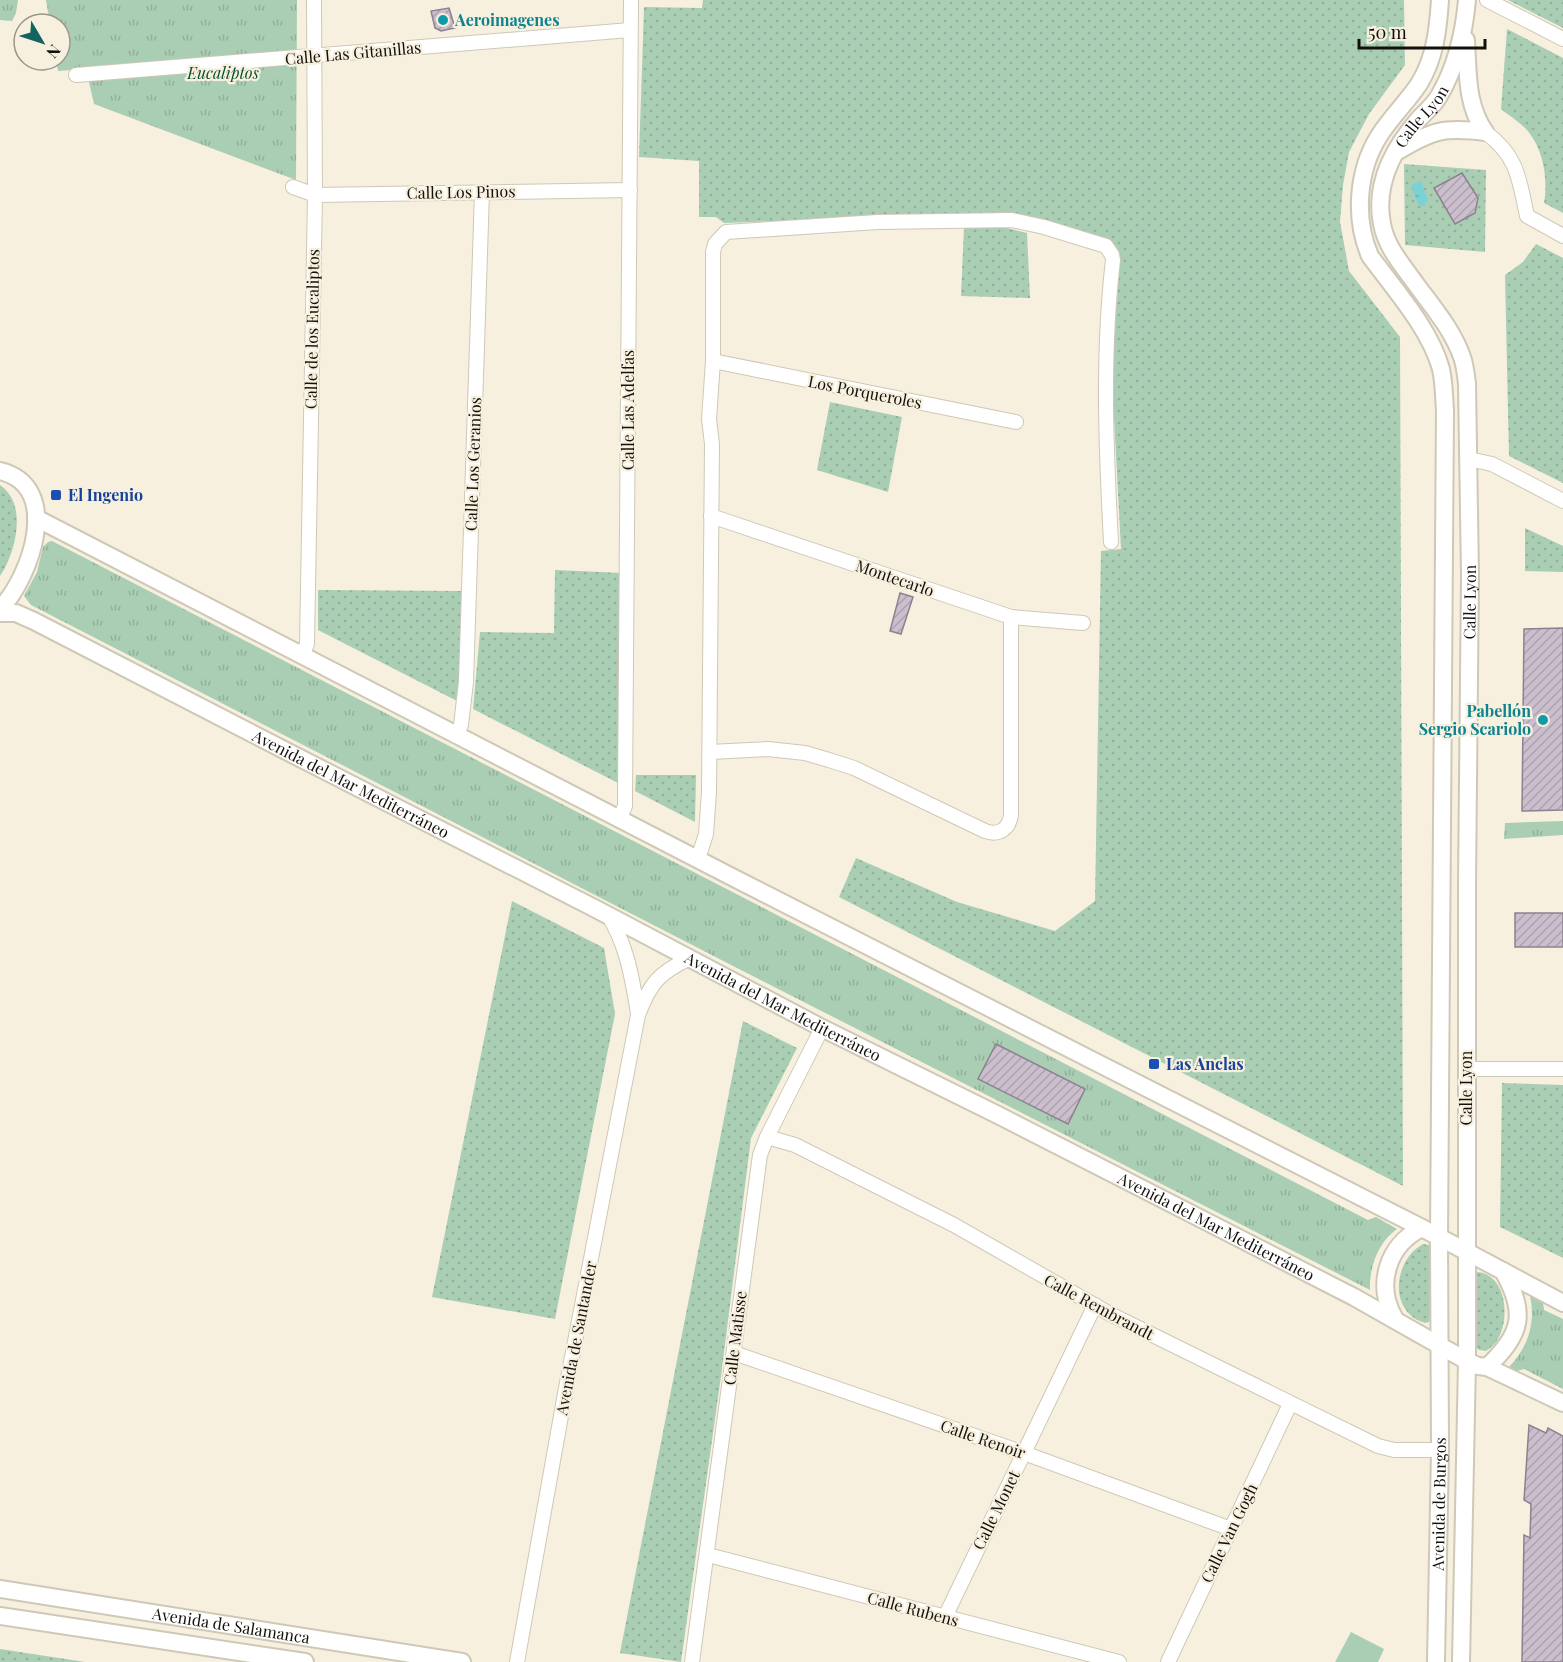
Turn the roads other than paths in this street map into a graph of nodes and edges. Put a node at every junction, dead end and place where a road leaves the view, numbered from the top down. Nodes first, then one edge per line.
1 (314, 0) edge
2 (631, 0) edge
3 (1440, 0) edge
4 (1467, 0) edge
5 (1487, 0) edge
6 (1464, 26) junction
7 (630, 30) junction
8 (1563, 39) edge
9 (314, 56) junction
10 (76, 75) dead end
11 (1485, 132) junction
12 (1393, 154) junction
13 (293, 187) dead end
14 (630, 190) junction
15 (482, 192) junction
16 (315, 195) junction
17 (1563, 236) edge
18 (713, 361) junction
19 (1016, 422) dead end
20 (1469, 459) junction
21 (0, 471) edge
22 (1563, 501) edge
23 (711, 516) junction
24 (36, 518) junction
25 (1112, 542) dead end
26 (0, 611) edge
27 (1011, 617) junction
28 (1083, 623) dead end
29 (302, 656) junction
30 (456, 736) junction
31 (710, 752) junction
32 (620, 818) junction
33 (698, 859) junction
34 (607, 915) junction
35 (690, 958) junction
36 (638, 1015) junction
37 (822, 1028) junction
38 (1466, 1069) junction
39 (1563, 1069) edge
40 (767, 1137) junction
41 (1422, 1228) junction
42 (1439, 1237) junction
43 (1466, 1251) junction
44 (1503, 1271) junction
45 (1563, 1303) edge
46 (1095, 1305) junction
47 (1395, 1319) junction
48 (1439, 1346) junction
49 (734, 1353) junction
50 (1467, 1361) junction
51 (1487, 1367) junction
52 (1563, 1403) edge
53 (1290, 1404) junction
54 (1440, 1450) junction
55 (1024, 1453) junction
56 (1231, 1529) junction
57 (708, 1555) junction
58 (0, 1588) edge
59 (0, 1616) edge
60 (945, 1617) junction
61 (259, 1659) edge
62 (305, 1662) edge
63 (462, 1662) edge
64 (517, 1662) edge
65 (693, 1662) edge
66 (1119, 1662) edge
67 (1168, 1662) edge
68 (1436, 1662) edge
69 (1461, 1662) edge

1 - 9 street, Calle de los Eucaliptos
2 - 7 street, Calle Las Adelfas
3 - 42 street, Calle Lyon
4 - 6 street, Calle Lyon
5 - 8 street
6 - 11 street
6 - 12 street, Calle Lyon
7 - 9 street, Calle Las Gitanillas
7 - 14 street, Calle Las Adelfas
9 - 10 street, Calle Las Gitanillas
9 - 16 street, Calle de los Eucaliptos
11 - 12 street
11 - 17 street
12 - 20 street, Calle Lyon
13 - 16 street, Calle Los Pinos
14 - 15 street, Calle Los Pinos
14 - 32 street, Calle Las Adelfas
15 - 16 street, Calle Los Pinos
15 - 30 street, Calle Los Geranios
16 - 29 street, Calle de los Eucaliptos
18 - 19 street, Los Porqueroles
18 - 23 street
18 - 25 street
20 - 22 street
20 - 38 street, Calle Lyon
21 - 24 street
23 - 27 street, Montecarlo
23 - 31 street
24 - 26 street
24 - 29 street
26 - 34 street, Avenida del Mar Mediterráneo
27 - 28 street, Montecarlo
27 - 31 street
29 - 30 street
30 - 32 street
31 - 33 street
32 - 33 street
33 - 41 street
34 - 35 street, Avenida del Mar Mediterráneo
34 - 36 street, Avenida de Santander
35 - 36 street, Avenida de Santander
35 - 37 street, Avenida del Mar Mediterráneo
36 - 64 street, Avenida de Santander
37 - 40 street, Calle Matisse
37 - 47 street, Avenida del Mar Mediterráneo
38 - 39 street
38 - 43 street, Calle Lyon
40 - 46 street, Calle Rembrandt
40 - 49 street, Calle Matisse
41 - 42 street
41 - 47 street
42 - 43 street
42 - 48 street, Calle Lyon
43 - 44 street
43 - 50 street, Calle Lyon
44 - 45 street
44 - 51 street
46 - 53 street, Calle Rembrandt
46 - 55 street, Calle Monet
47 - 48 street, Avenida del Mar Mediterráneo
48 - 50 street, Avenida del Mar Mediterráneo
48 - 54 street, Avenida de Burgos
49 - 55 street, Calle Renoir
49 - 57 street, Calle Matisse
50 - 51 street, Avenida del Mar Mediterráneo
50 - 69 street, Avenida de Burgos
51 - 52 street, Avenida del Mar Mediterráneo
53 - 54 street, Calle Rembrandt
53 - 56 street, Calle Van Gogh
54 - 68 street, Avenida de Burgos
55 - 56 street, Calle Renoir
55 - 60 street, Calle Monet
56 - 67 street, Calle Van Gogh
57 - 60 street, Calle Rubens
57 - 65 street, Calle Matisse
58 - 63 street, Avenida de Salamanca
59 - 61 street, Avenida de Salamanca
60 - 66 street, Calle Rubens
61 - 62 street, Avenida de Salamanca

